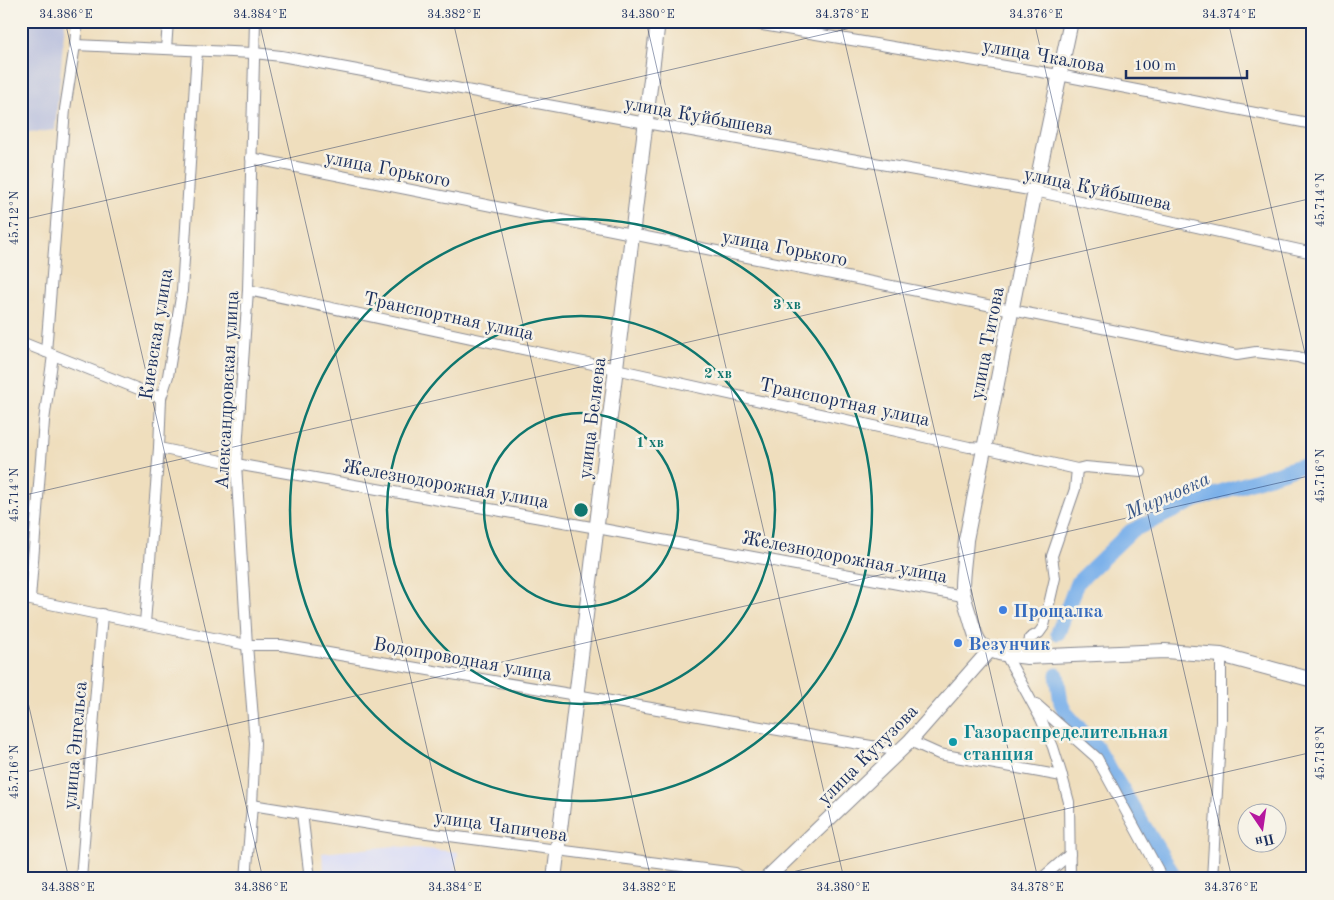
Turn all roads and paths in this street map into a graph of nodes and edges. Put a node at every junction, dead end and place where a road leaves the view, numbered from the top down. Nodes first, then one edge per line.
1 (77, 21) edge
2 (168, 21) edge
3 (255, 21) edge
4 (658, 21) edge
5 (739, 21) edge
6 (1071, 21) edge
7 (75, 45) junction
8 (166, 49) junction
9 (197, 51) junction
10 (254, 53) junction
11 (1059, 75) junction
12 (646, 123) junction
13 (1313, 124) edge
14 (251, 158) junction
15 (1035, 191) junction
16 (632, 234) junction
17 (1313, 253) edge
18 (248, 290) junction
19 (1012, 309) junction
20 (21, 342) edge
21 (50, 353) junction
22 (1313, 362) edge
23 (616, 369) junction
24 (161, 398) junction
25 (159, 448) junction
26 (984, 448) junction
27 (236, 464) junction
28 (1077, 469) junction
29 (1141, 472) dead end
30 (597, 528) junction
31 (963, 596) junction
32 (26, 598) edge
33 (102, 614) junction
34 (145, 623) junction
35 (247, 645) junction
36 (990, 650) junction
37 (1006, 655) junction
38 (1221, 655) junction
39 (1027, 656) junction
40 (1313, 680) edge
41 (576, 694) junction
42 (1030, 699) junction
43 (910, 741) junction
44 (900, 751) junction
45 (1062, 776) junction
46 (252, 805) junction
47 (302, 813) junction
48 (558, 850) junction
49 (1070, 854) junction
50 (81, 879) edge
51 (246, 879) edge
52 (310, 879) edge
53 (554, 879) edge
54 (744, 879) edge
55 (766, 879) edge
56 (1041, 879) edge
57 (1070, 879) edge
58 (1160, 879) edge
59 (1212, 879) edge

1 - 7 street
2 - 8 street
3 - 10 street, Александровская улица
4 - 12 main road, улица Беляева
5 - 11 street, улица Чкалова
6 - 11 main road, улица Титова
7 - 8 street, улица Куйбышева
7 - 21 street
8 - 9 street, улица Куйбышева
9 - 10 street, улица Куйбышева
9 - 24 street, Киевская улица
10 - 12 street, улица Куйбышева
10 - 14 street, Александровская улица
11 - 13 street, улица Чкалова
11 - 15 main road, улица Титова
12 - 15 street, улица Куйбышева
12 - 16 main road, улица Беляева
14 - 16 street, улица Горького
14 - 18 street, Александровская улица
15 - 17 street, улица Куйбышева
15 - 19 main road, улица Титова
16 - 19 street, улица Горького
16 - 23 main road, улица Беляева
18 - 23 street, Транспортная улица
18 - 27 street, Александровская улица
19 - 22 street, улица Горького
19 - 26 main road, улица Титова
20 - 21 street
21 - 24 street
21 - 32 street
23 - 26 street, Транспортная улица
23 - 30 main road, улица Беляева
24 - 25 street, Киевская улица
25 - 27 street, Железнодорожная улица
25 - 34 street, Киевская улица
26 - 28 street, Транспортная улица
26 - 31 main road, улица Титова
27 - 30 street, Железнодорожная улица
27 - 35 street, Александровская улица
28 - 29 street, Транспортная улица
28 - 39 street
30 - 31 street, Железнодорожная улица
30 - 41 main road, улица Беляева
31 - 36 main road, улица Титова
32 - 33 street, Водопроводная улица
33 - 34 street, Водопроводная улица
33 - 50 street, улица Энгельса
34 - 35 street, Водопроводная улица
35 - 41 street, Водопроводная улица
35 - 46 street, Александровская улица
36 - 37 main road
36 - 43 main road, улица Кутузова
37 - 39 main road
37 - 42 street
38 - 39 main road
38 - 40 main road
38 - 59 street
41 - 44 street, Водопроводная улица
41 - 48 main road, улица Беляева
42 - 45 street
42 - 58 street
43 - 44 main road, улица Кутузова
43 - 45 street
44 - 55 main road, улица Кутузова
45 - 49 street
46 - 47 street, улица Чапичева
46 - 51 street, Александровская улица
47 - 48 street, улица Чапичева
47 - 52 street
48 - 53 main road, улица Беляева
48 - 54 street, улица Чапичева
49 - 56 street
49 - 57 street

